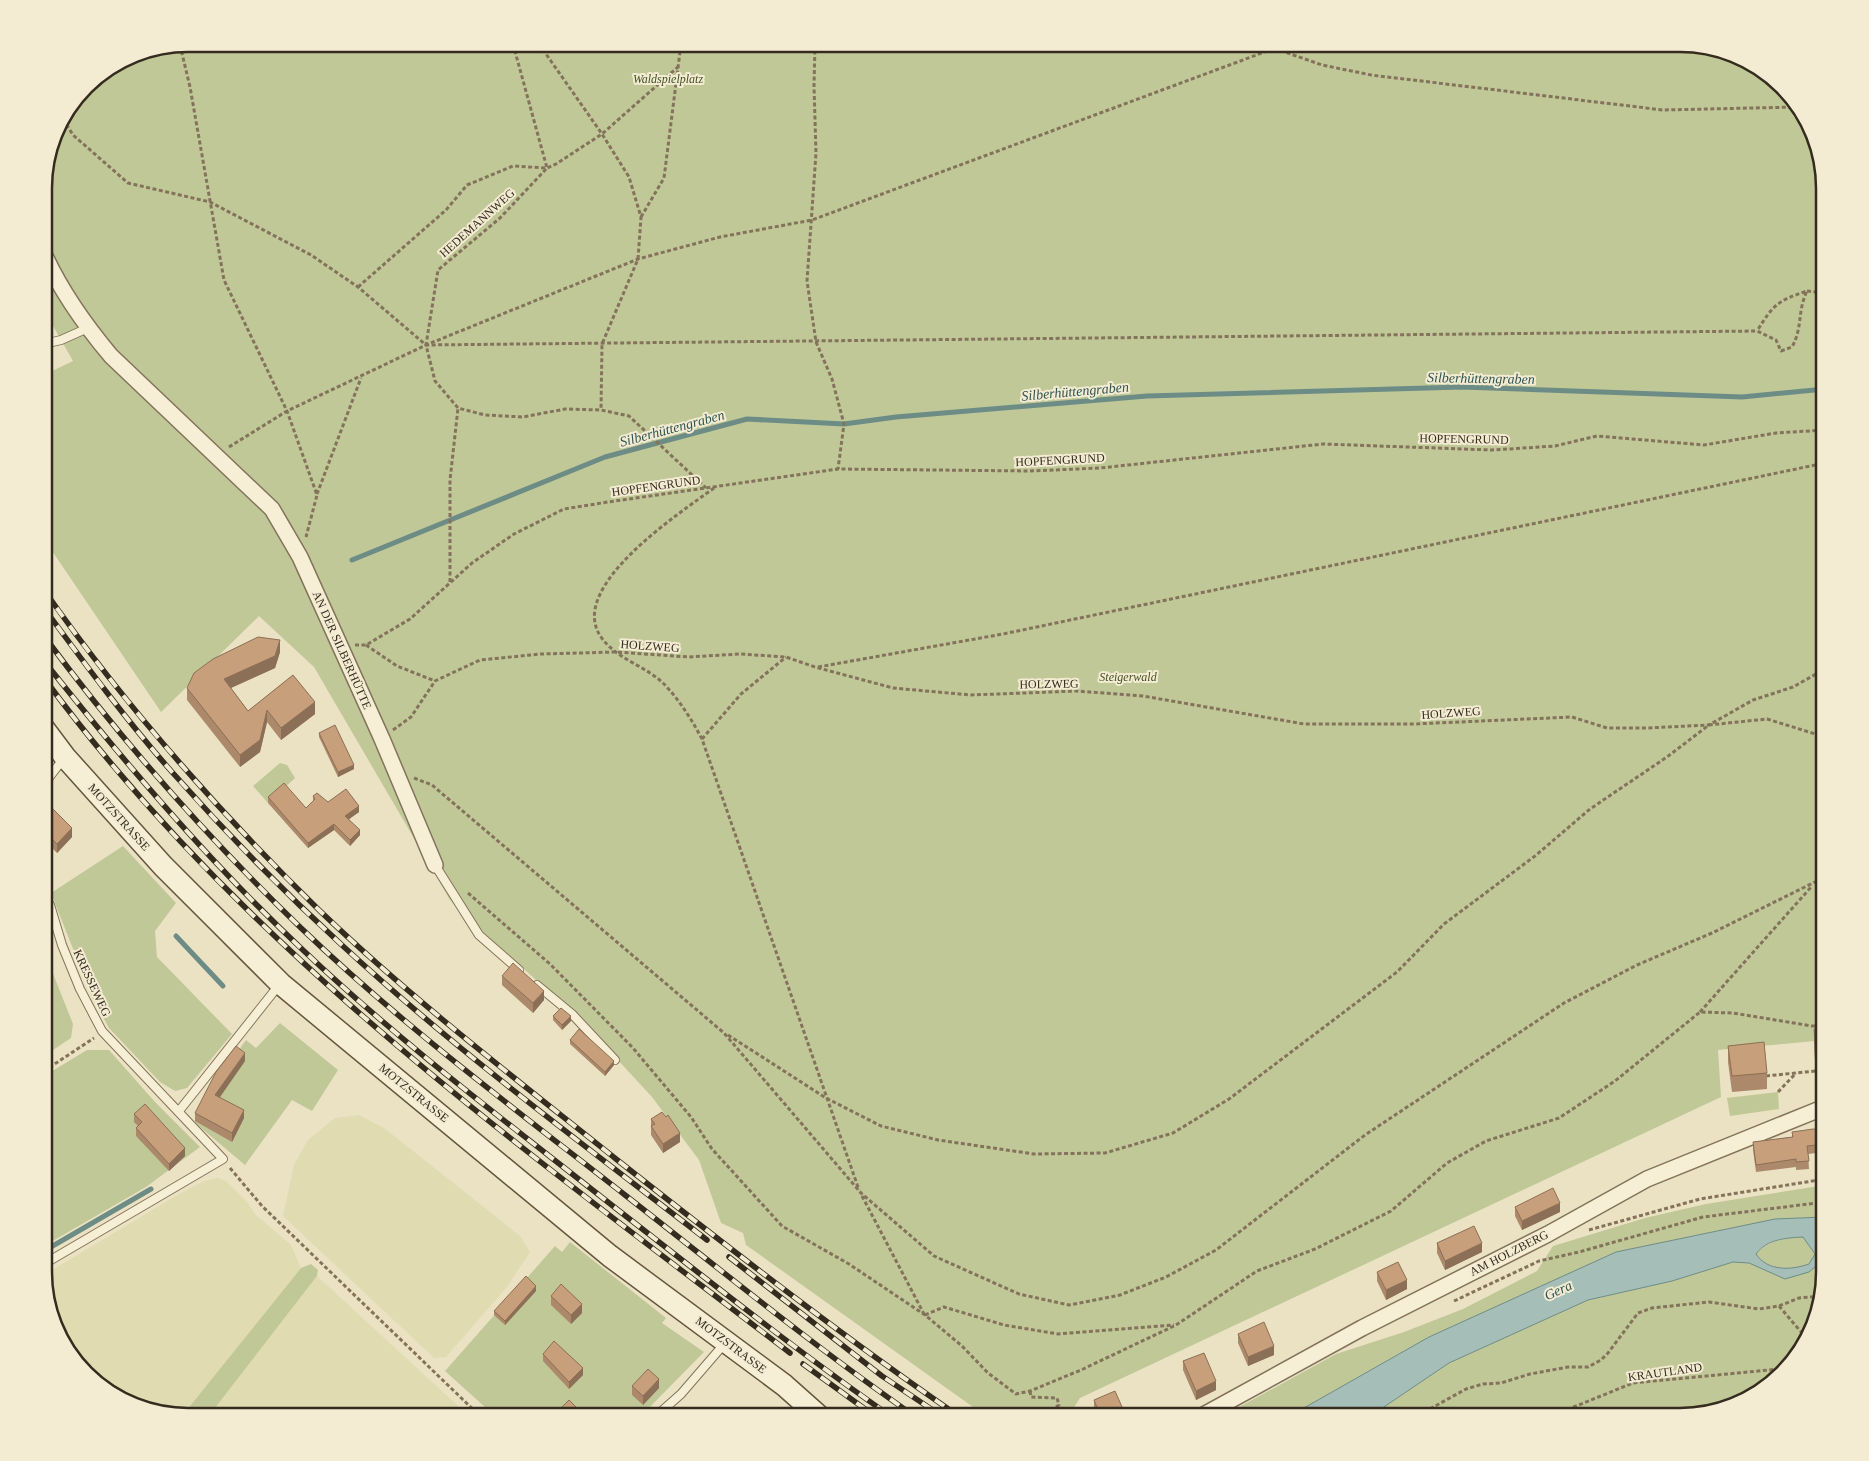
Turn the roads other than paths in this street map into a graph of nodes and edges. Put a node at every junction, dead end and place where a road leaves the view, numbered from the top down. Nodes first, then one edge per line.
1 (53, 274) edge
2 (88, 328) junction
3 (53, 342) edge
4 (53, 741) edge
5 (65, 756) junction
6 (53, 772) edge
7 (435, 865) joint
8 (53, 915) edge
9 (281, 984) junction
10 (615, 1060) edge
11 (179, 1111) junction
12 (1816, 1111) edge
13 (53, 1259) edge
14 (726, 1341) junction
15 (665, 1408) edge
16 (810, 1408) edge
17 (1216, 1408) edge

1 - 2 street, AN DER SILBERHÜTTE
2 - 3 lane
2 - 7 street, AN DER SILBERHÜTTE
4 - 5 street, MOTZSTRASSE
5 - 6 lane
5 - 9 street, MOTZSTRASSE
7 - 10 lane, AN DER SILBERHÜTTE
8 - 11 lane, KRESSEWEG
9 - 11 lane
9 - 14 street, MOTZSTRASSE
11 - 13 lane, KRESSEWEG
12 - 17 street, AM HOLZBERG
14 - 15 lane
14 - 16 street, MOTZSTRASSE

